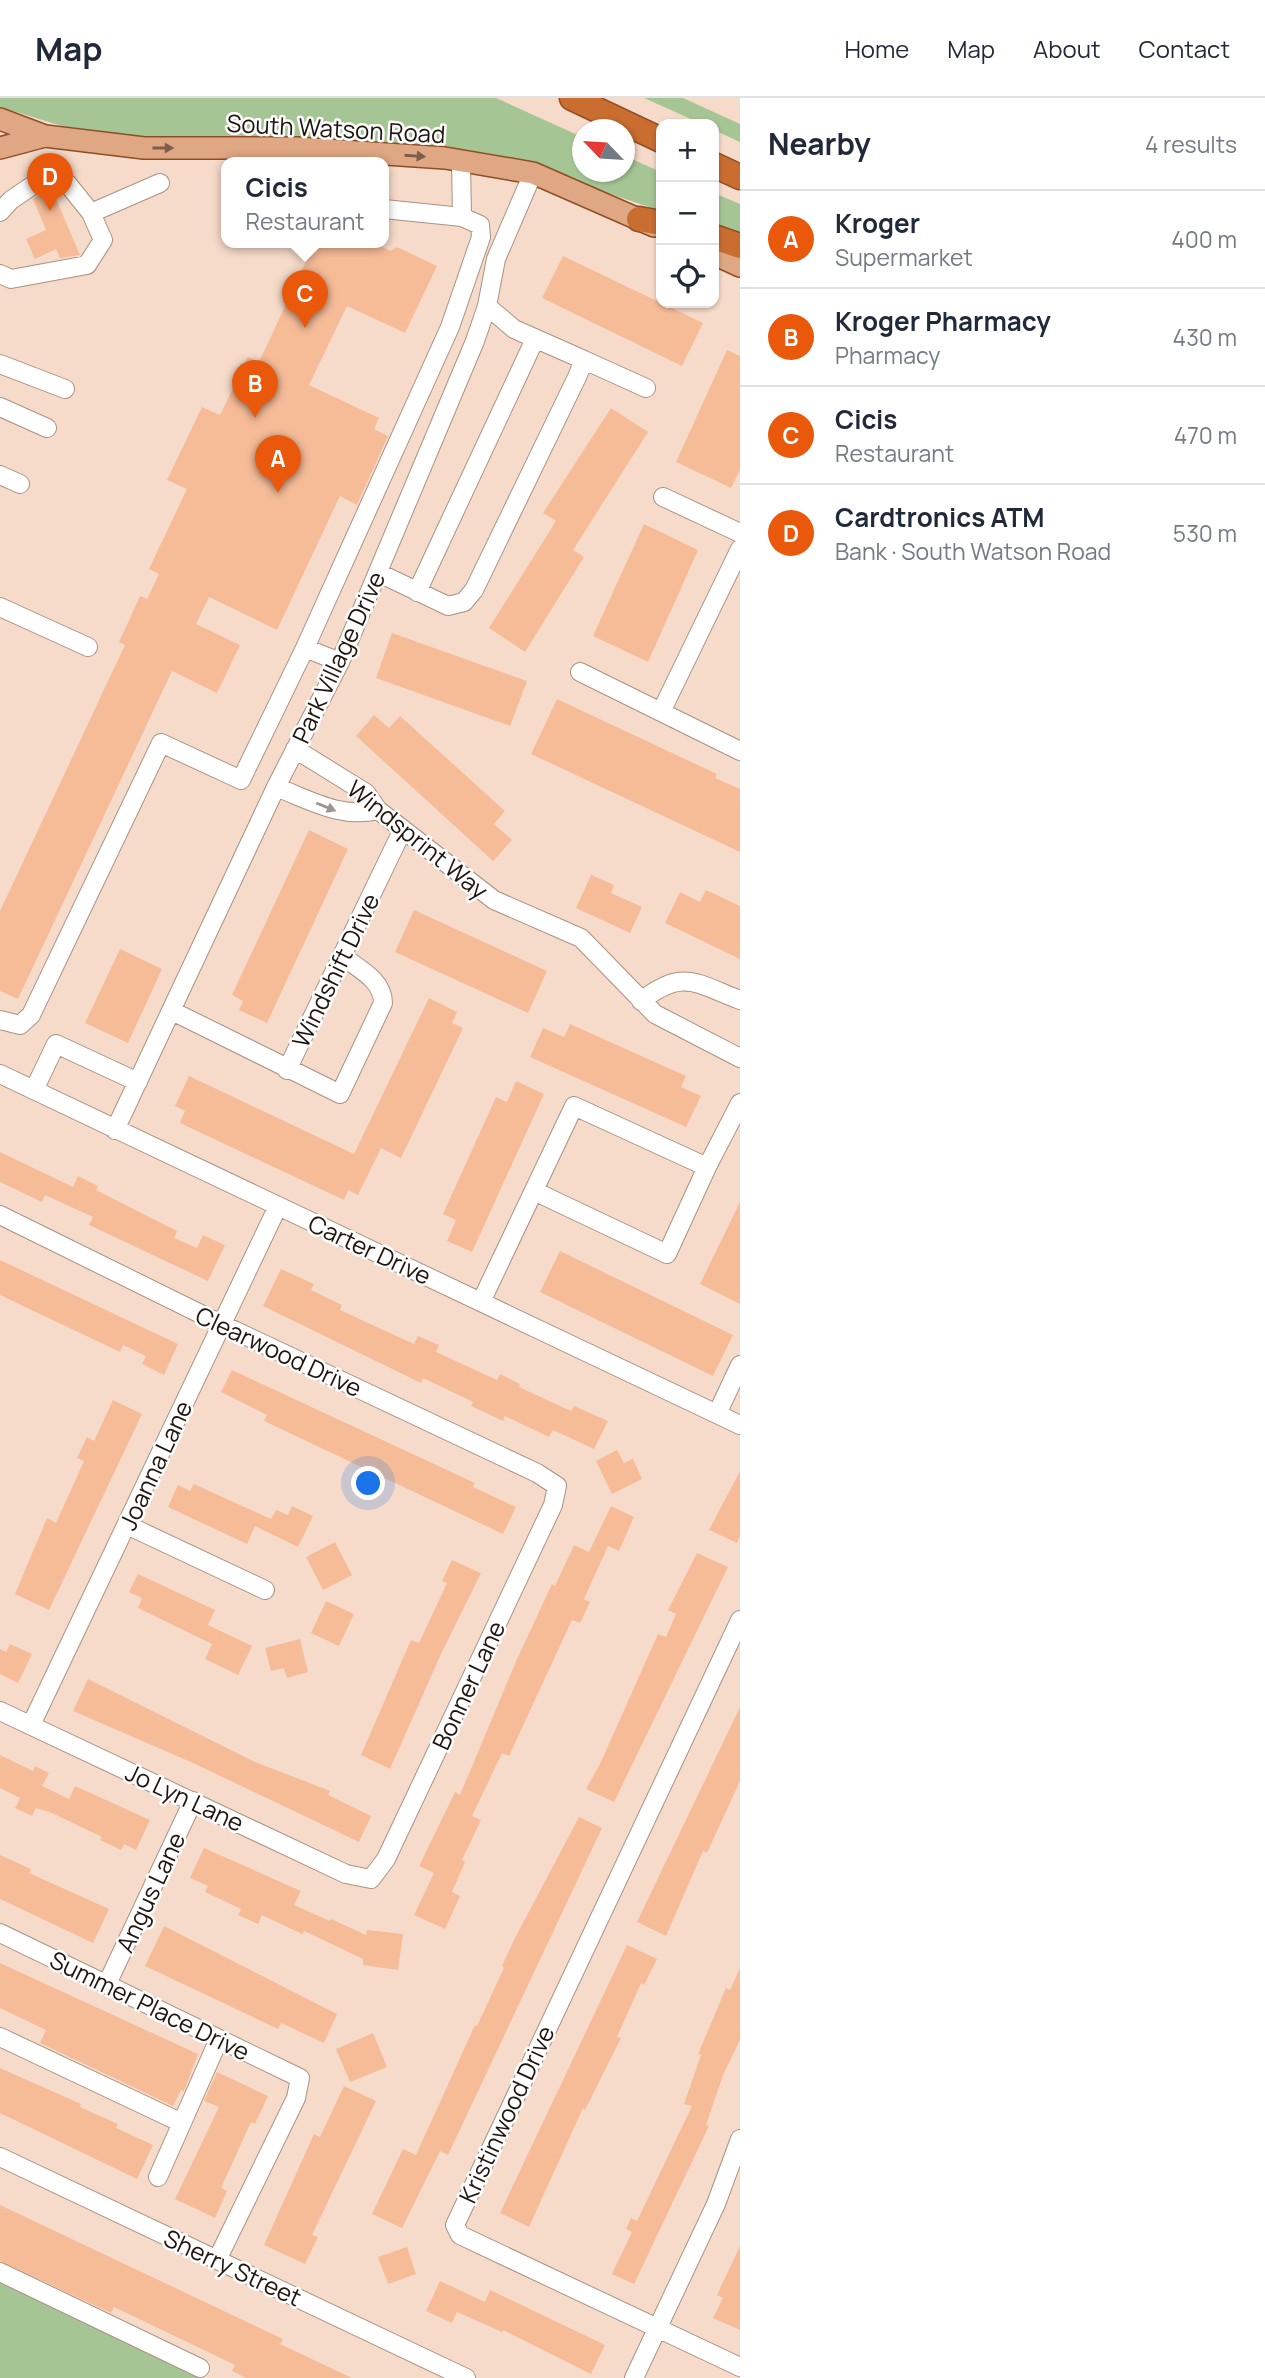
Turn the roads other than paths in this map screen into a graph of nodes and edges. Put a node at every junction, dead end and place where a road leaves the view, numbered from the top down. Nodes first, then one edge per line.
1 (572, 98) edge
2 (0, 119) edge
3 (46, 136) junction
4 (656, 138) edge
5 (0, 148) edge
6 (303, 155) edge
7 (356, 157) edge
8 (389, 158) edge
9 (461, 161) junction
10 (719, 167) edge
11 (533, 173) junction
12 (740, 177) edge
13 (160, 183) dead end
14 (389, 210) edge
15 (0, 212) edge
16 (91, 213) junction
17 (462, 217) junction
18 (654, 224) edge
19 (719, 239) edge
20 (740, 246) edge
21 (719, 256) edge
22 (740, 267) edge
23 (0, 274) edge
24 (486, 306) junction
25 (535, 339) junction
26 (584, 360) junction
27 (0, 364) edge
28 (646, 388) dead end
29 (65, 389) dead end
30 (0, 407) edge
31 (47, 428) dead end
32 (0, 475) edge
33 (20, 484) dead end
34 (663, 497) dead end
35 (740, 533) edge
36 (740, 549) edge
37 (379, 573) junction
38 (417, 592) junction
39 (0, 607) edge
40 (88, 648) dead end
41 (305, 648) junction
42 (340, 662) junction
43 (580, 672) dead end
44 (661, 712) junction
45 (295, 749) junction
46 (740, 751) edge
47 (276, 787) junction
48 (377, 810) junction
49 (403, 829) junction
50 (342, 957) junction
51 (641, 1000) junction
52 (740, 1000) edge
53 (172, 1011) junction
54 (0, 1020) edge
55 (740, 1058) edge
56 (287, 1070) junction
57 (0, 1074) edge
58 (138, 1082) junction
59 (34, 1090) junction
60 (740, 1103) edge
61 (115, 1130) junction
62 (707, 1167) junction
63 (534, 1191) junction
64 (278, 1206) junction
65 (0, 1215) edge
66 (481, 1302) junction
67 (221, 1324) junction
68 (740, 1364) edge
69 (717, 1414) junction
70 (740, 1424) edge
71 (557, 1486) joint
72 (127, 1525) junction
73 (265, 1590) dead end
74 (740, 1619) edge
75 (0, 1711) edge
76 (31, 1725) junction
77 (193, 1801) junction
78 (371, 1879) joint
79 (0, 1933) edge
80 (107, 1983) junction
81 (0, 2037) edge
82 (219, 2039) junction
83 (182, 2123) junction
84 (740, 2140) edge
85 (0, 2157) edge
86 (158, 2177) dead end
87 (217, 2259) junction
88 (0, 2272) edge
89 (657, 2330) junction
90 (740, 2367) edge
91 (200, 2368) dead end
92 (466, 2378) edge
93 (634, 2378) edge

1 - 4 highway
2 - 3 main road, South Watson Road
3 - 5 main road
3 -> 6 main road, South Watson Road
6 -> 7 main road, South Watson Road
8 -> 9 main road, South Watson Road
9 - 11 main road, South Watson Road
9 - 17 street
10 - 12 highway
11 - 18 main road, South Watson Road
11 - 24 street, Park Village Drive
13 - 16 street
14 - 17 street
15 - 16 street
16 - 23 street
17 - 41 street
19 - 20 highway
21 - 22 main road
24 - 25 street
24 - 37 street, Park Village Drive
25 - 26 street
25 - 38 street
26 - 28 street
26 - 38 street
27 - 29 street
30 - 31 street
32 - 33 street
34 - 35 street
36 - 44 street
37 - 38 street
37 - 42 street, Park Village Drive
39 - 40 street
41 - 42 street
41 - 54 street
42 - 45 street, Park Village Drive
43 - 44 street
44 - 46 street
45 - 47 street, Park Village Drive
45 - 48 street, Windsprint Way
47 -> 48 street
47 - 53 street, Park Village Drive
48 - 49 street, Windsprint Way
49 - 50 street, Windshift Drive
49 - 51 street, Windsprint Way
50 - 56 street, Windshift Drive
50 - 56 street
51 - 52 street
51 - 55 street, Windsprint Way
53 - 56 street, Windshift Drive
53 - 58 street, Park Village Drive
57 - 59 street, Carter Drive
58 - 59 street
58 - 61 street, Park Village Drive
59 - 61 street, Carter Drive
60 - 62 street
61 - 64 street, Carter Drive
62 - 63 street
62 - 63 street
63 - 66 street
64 - 66 street, Carter Drive
64 - 67 street, Joanna Lane
65 - 67 street, Clearwood Drive
66 - 69 street, Carter Drive
67 - 71 street, Clearwood Drive
67 - 72 street, Joanna Lane
68 - 69 street
69 - 70 street, Carter Drive
71 - 78 street, Bonner Lane
72 - 73 street
72 - 76 street, Joanna Lane
74 - 89 street, Kristinwood Drive
75 - 76 street, Jo Lyn Lane
76 - 77 street, Jo Lyn Lane
77 - 78 street, Jo Lyn Lane
77 - 80 street, Angus Lane
79 - 80 street, Summer Place Drive
80 - 82 street, Summer Place Drive
81 - 83 street
82 - 83 street
82 - 87 street, Summer Place Drive
83 - 86 street
84 - 89 street
85 - 87 street, Sherry Street
87 - 92 street, Sherry Street
88 - 91 street
89 - 90 street, Kristinwood Drive
89 - 93 street

